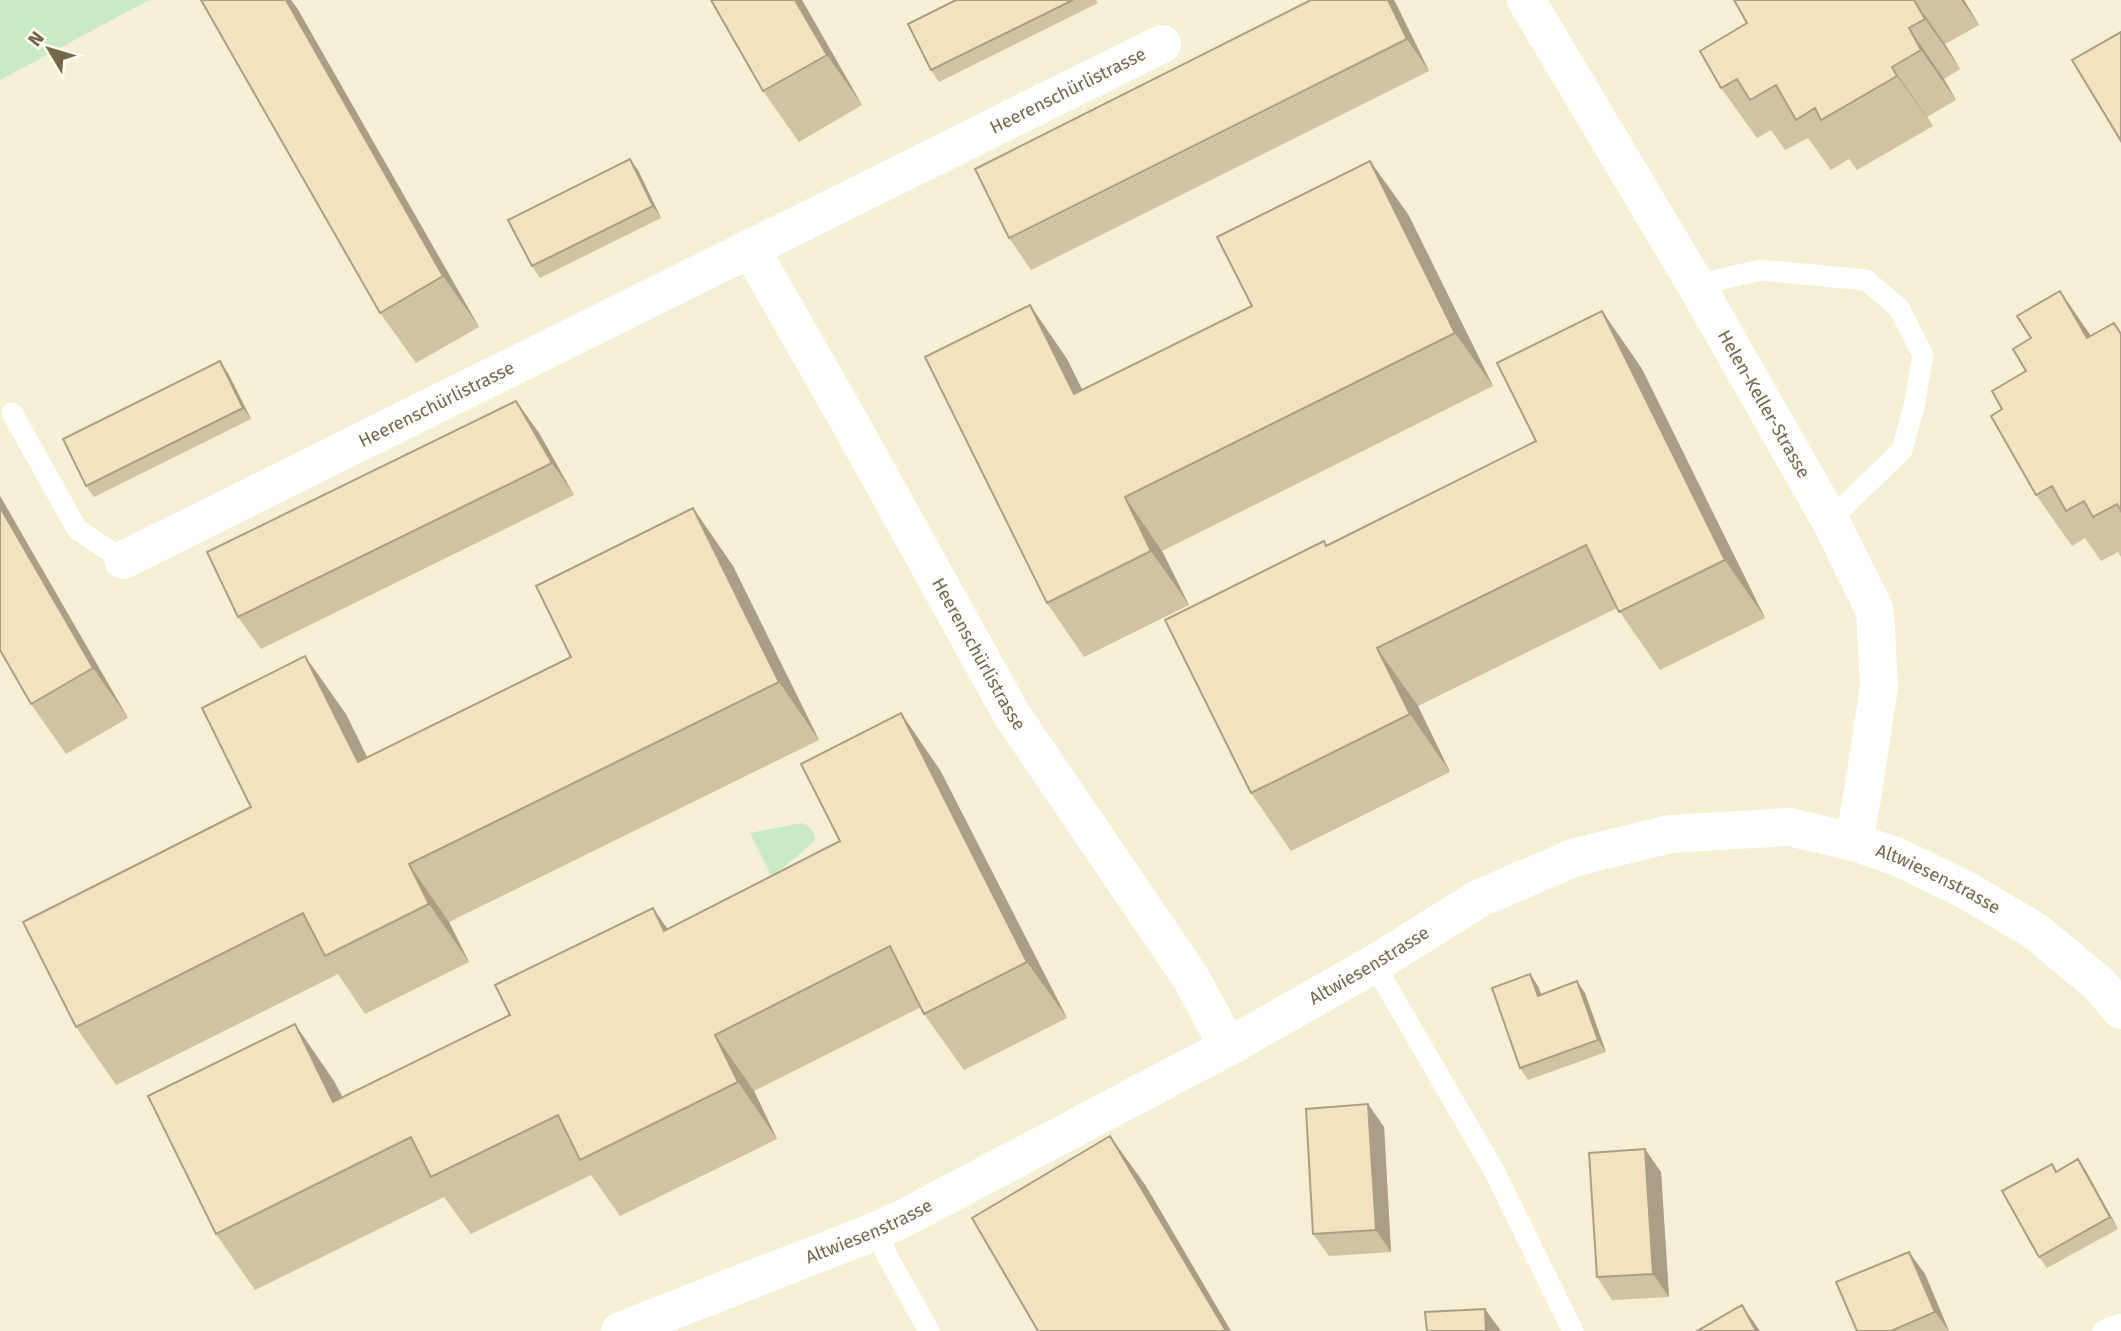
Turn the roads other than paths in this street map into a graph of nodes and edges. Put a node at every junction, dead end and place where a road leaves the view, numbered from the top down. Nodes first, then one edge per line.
1 (1526, 0) edge
2 (1162, 44) dead end
3 (750, 248) junction
4 (1696, 285) junction
5 (12, 413) dead end
6 (1830, 520) junction
7 (123, 560) joint
8 (1854, 842) junction
9 (1374, 964) junction
10 (2121, 1010) edge
11 (1228, 1047) junction
12 (876, 1231) junction
13 (2121, 1324) edge
14 (620, 1331) edge
15 (929, 1331) edge
16 (1573, 1331) edge
17 (2103, 1331) edge

1 - 4 street, Helen-Keller-Strasse
2 - 3 street, Heerenschürlistrasse
3 - 7 street, Heerenschürlistrasse
3 - 11 street, Heerenschürlistrasse
4 - 6 street, Helen-Keller-Strasse
4 - 6 lane
5 - 7 lane
6 - 8 street, Helen-Keller-Strasse
8 - 9 street, Altwiesenstrasse
8 - 10 street, Altwiesenstrasse
9 - 11 street, Altwiesenstrasse
9 - 16 lane
11 - 12 street, Altwiesenstrasse
12 - 14 street, Altwiesenstrasse
12 - 15 lane
13 - 17 lane

